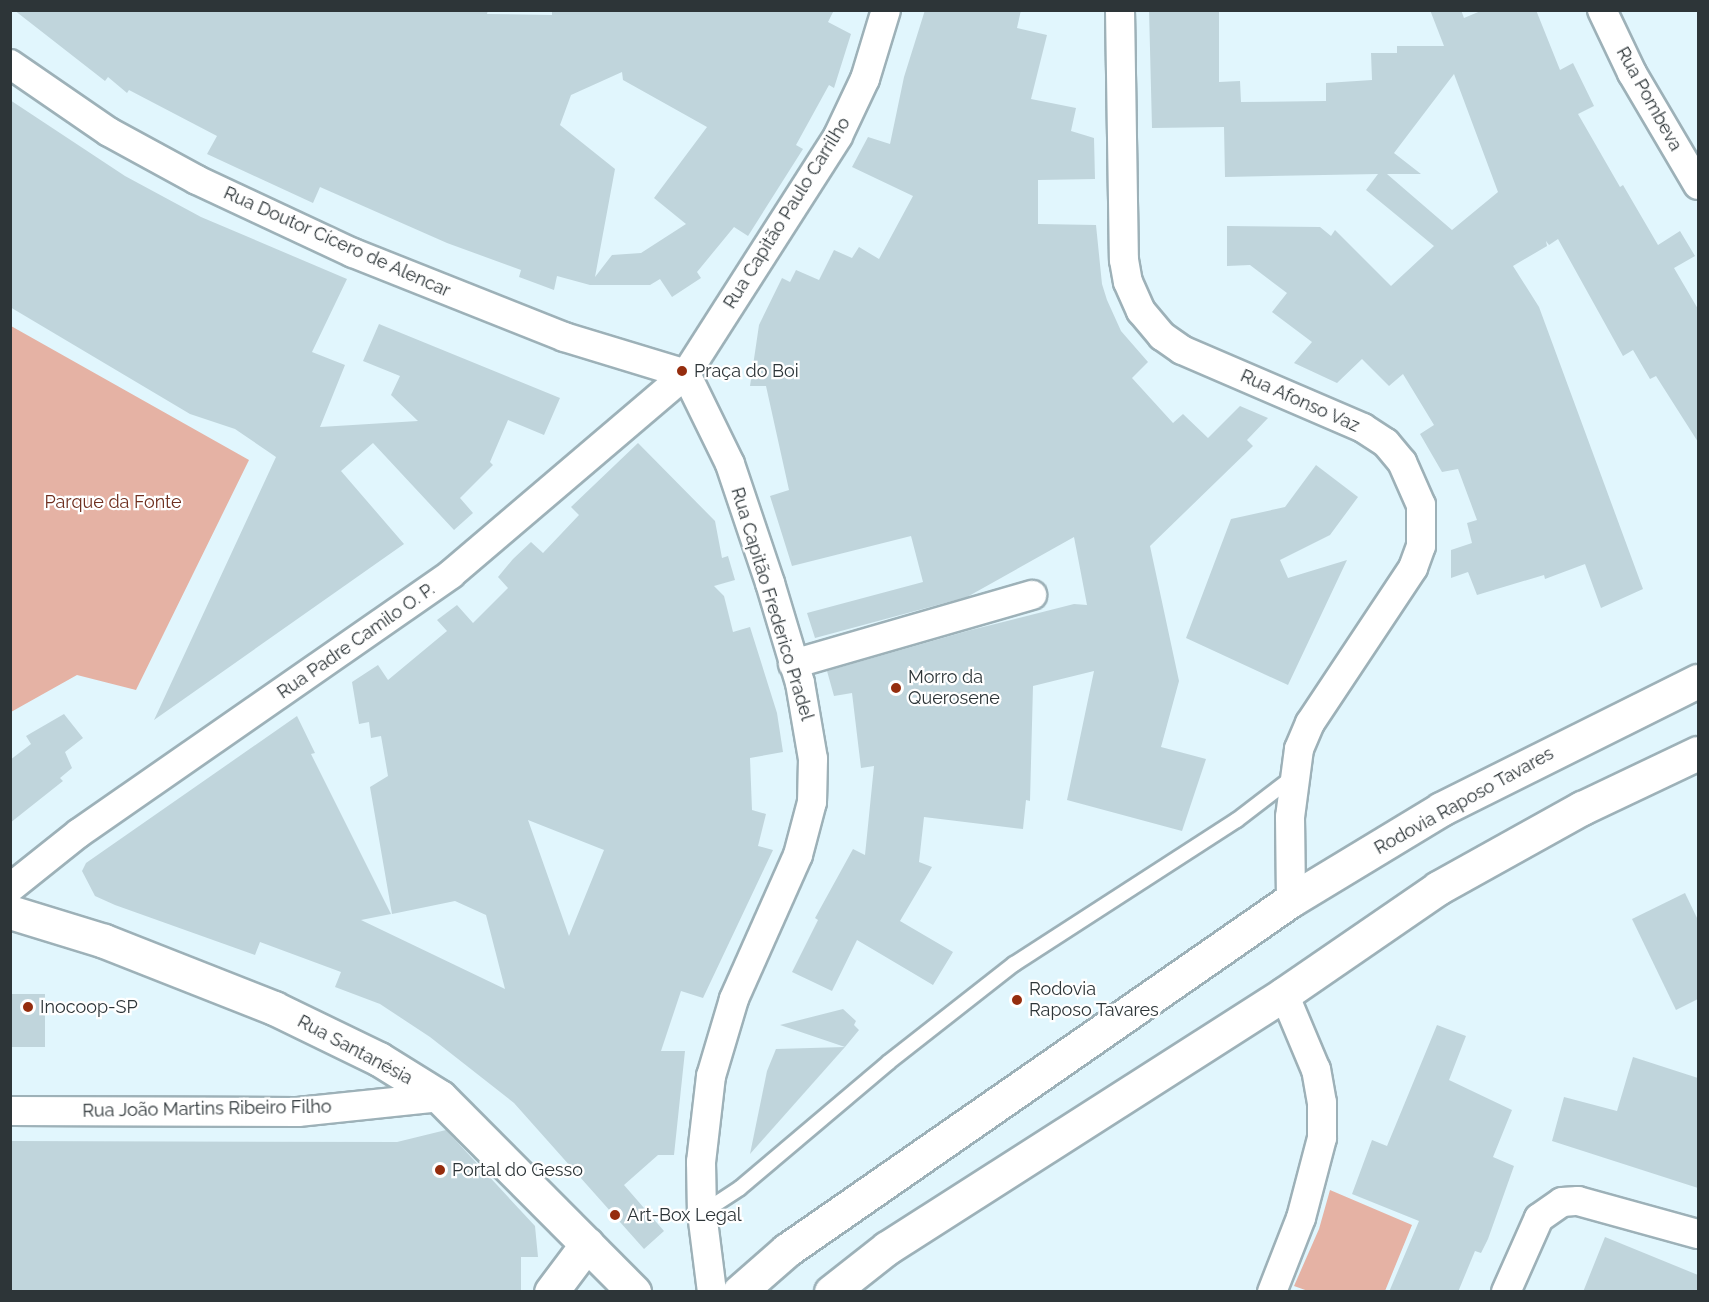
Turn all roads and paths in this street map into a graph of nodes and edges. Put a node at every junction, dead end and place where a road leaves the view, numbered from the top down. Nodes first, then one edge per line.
1 (886, 10) edge
2 (1120, 10) edge
3 (1602, 10) edge
4 (10, 64) edge
5 (1698, 185) edge
6 (686, 374) junction
7 (1032, 594) dead end
8 (793, 664) junction
9 (1698, 681) edge
10 (1698, 753) edge
11 (1293, 777) junction
12 (10, 888) edge
13 (1291, 900) junction
14 (10, 912) edge
15 (1284, 994) junction
16 (440, 1097) junction
17 (10, 1111) edge
18 (702, 1213) junction
19 (1698, 1234) edge
20 (587, 1244) junction
21 (551, 1292) edge
22 (634, 1292) edge
23 (712, 1292) edge
24 (739, 1292) edge
25 (831, 1292) edge
26 (1272, 1292) edge
27 (1506, 1292) edge

1 - 6 street, Rua Capitão Paulo Carrilho
2 - 11 street, Rua Afonso Vaz
3 - 5 street, Rua Pombeva
4 - 6 street, Rua Doutor Cícero de Alencar
6 - 8 street, Rua Capitão Frederico Pradel
6 - 12 street, Rua Padre Camilo O. P.
7 - 8 street
8 - 18 street, Rua Capitão Frederico Pradel
9 - 13 main road, Rodovia Raposo Tavares
10 - 15 main road
11 - 13 street, Rua Afonso Vaz
11 - 18 lane
13 - 24 main road, Rodovia Raposo Tavares
14 - 16 main road, Rua Santanésia
15 - 25 main road
15 - 26 street
16 - 17 street, Rua João Martins Ribeiro Filho
16 - 20 main road, Rua Santanésia
18 - 23 street, Rua Capitão Frederico Pradel
19 - 27 street
20 - 21 main road
20 - 22 main road, Rua Santanésia

